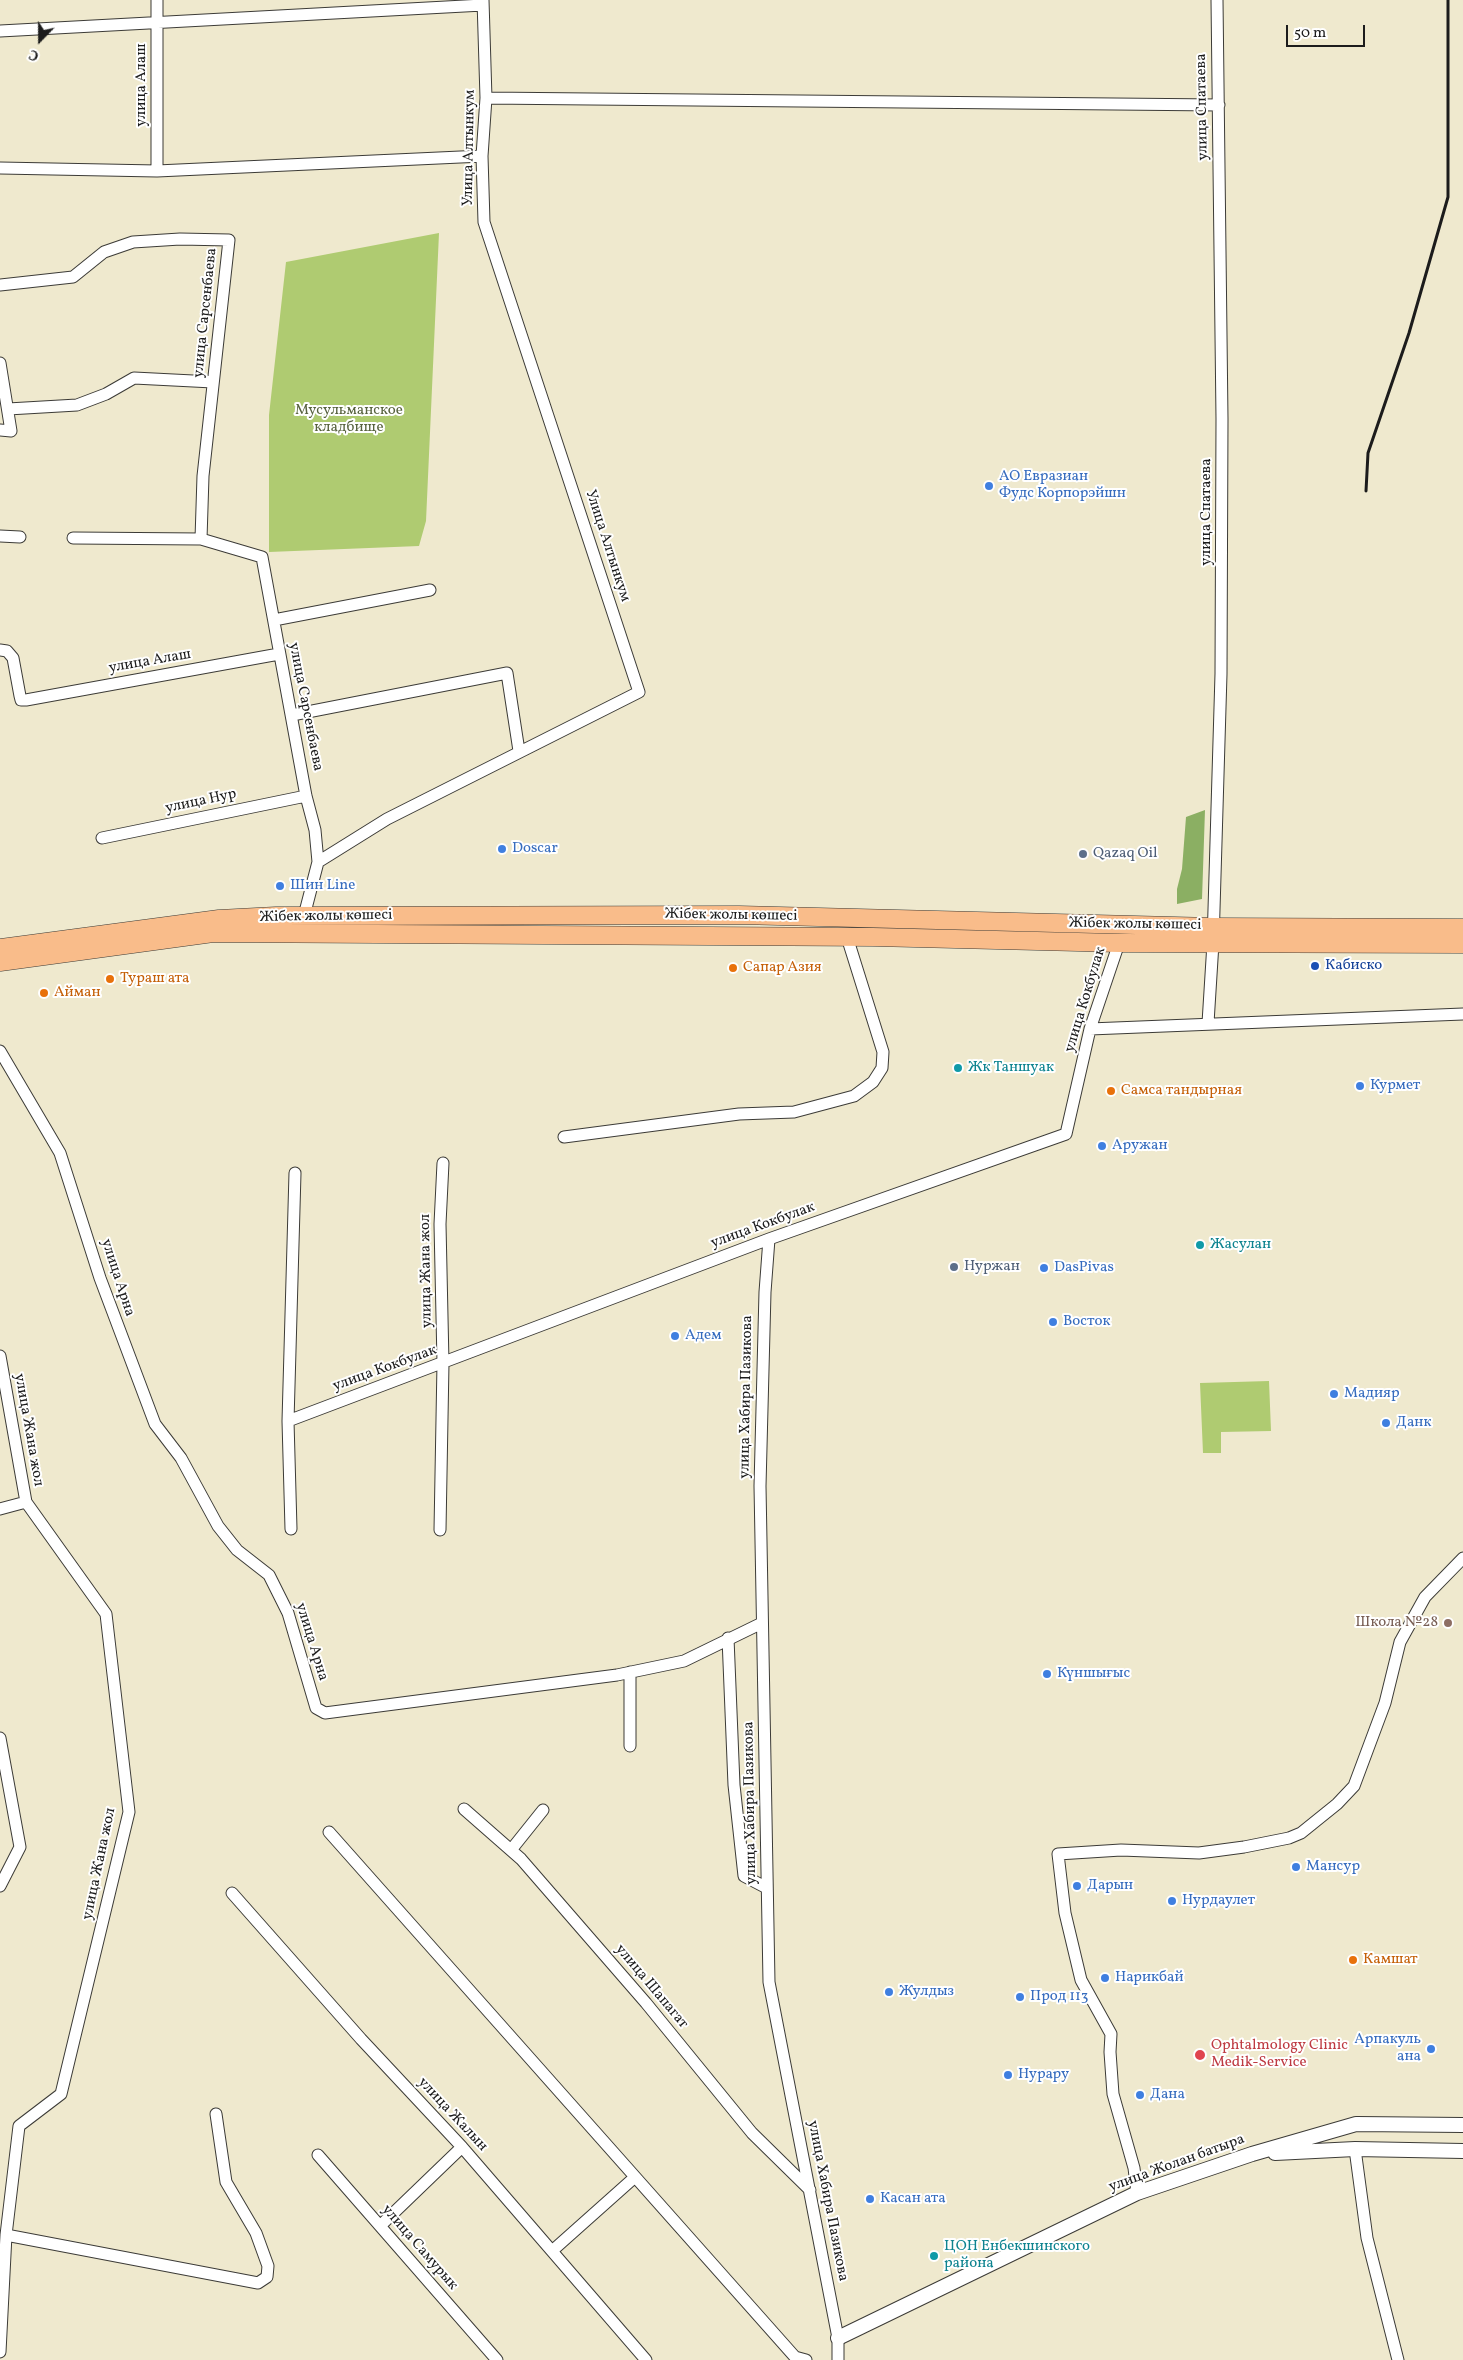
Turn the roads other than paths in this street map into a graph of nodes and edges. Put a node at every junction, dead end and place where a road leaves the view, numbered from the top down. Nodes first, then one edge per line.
1 (157, 0) edge
2 (1217, 0) edge
3 (483, 3) edge
4 (157, 22) junction
5 (0, 32) edge
6 (486, 98) junction
7 (1219, 105) junction
8 (482, 156) junction
9 (0, 168) edge
10 (157, 170) junction
11 (0, 285) edge
12 (0, 363) edge
13 (213, 382) junction
14 (8, 409) junction
15 (5, 430) edge
16 (0, 536) edge
17 (20, 537) dead end
18 (73, 538) dead end
19 (201, 539) junction
20 (430, 590) dead end
21 (274, 620) junction
22 (0, 650) edge
23 (279, 654) junction
24 (292, 716) junction
25 (519, 751) junction
26 (306, 796) junction
27 (102, 838) dead end
28 (318, 862) junction
29 (304, 916) junction
30 (1463, 928) edge
31 (1213, 935) junction
32 (847, 937) junction
33 (1119, 943) junction
34 (1463, 944) edge
35 (0, 948) edge
36 (0, 962) edge
37 (1463, 1014) edge
38 (1208, 1023) junction
39 (1090, 1029) junction
40 (0, 1051) edge
41 (564, 1137) dead end
42 (443, 1162) dead end
43 (295, 1173) dead end
44 (769, 1239) junction
45 (0, 1356) edge
46 (443, 1363) junction
47 (288, 1421) junction
48 (26, 1502) junction
49 (0, 1510) edge
50 (291, 1529) dead end
51 (440, 1530) dead end
52 (1463, 1558) edge
53 (762, 1623) junction
54 (728, 1638) junction
55 (630, 1672) junction
56 (0, 1738) edge
57 (630, 1746) dead end
58 (464, 1809) dead end
59 (543, 1810) dead end
60 (329, 1832) dead end
61 (511, 1850) junction
62 (0, 1886) edge
63 (767, 1888) junction
64 (232, 1893) dead end
65 (216, 2114) dead end
66 (1463, 2125) edge
67 (462, 2147) junction
68 (1355, 2149) junction
69 (1463, 2150) edge
70 (1252, 2154) junction
71 (318, 2155) dead end
72 (635, 2177) junction
73 (810, 2190) junction
74 (1137, 2193) junction
75 (380, 2226) junction
76 (6, 2235) junction
77 (552, 2251) junction
78 (838, 2338) junction
79 (0, 2352) edge
80 (497, 2360) edge
81 (646, 2360) edge
82 (806, 2360) edge
83 (838, 2360) edge
84 (1398, 2360) edge

1 - 4 street, улица Алаш
2 - 7 street, улица Спатаева
3 - 4 street
3 - 6 street, Улица Алтынкум
4 - 5 street
4 - 10 street, улица Алаш
6 - 7 street
6 - 8 street, Улица Алтынкум
7 - 31 street, улица Спатаева
8 - 10 street
8 - 25 street, Улица Алтынкум
9 - 10 street
11 - 13 street, улица Сарсенбаева
12 - 14 street
13 - 14 street
13 - 19 street, улица Сарсенбаева
14 - 15 street
16 - 17 street
18 - 19 street
19 - 21 street, улица Сарсенбаева
20 - 21 street
21 - 23 street, улица Сарсенбаева
22 - 23 street, улица Алаш
23 - 24 street, улица Сарсенбаева
24 - 25 street
24 - 26 street, улица Сарсенбаева
25 - 28 street, Улица Алтынкум
26 - 27 street, улица Нур
26 - 28 street, улица Сарсенбаева
28 - 29 street
29 - 31 main road, Жібек жолы көшесі
29 - 35 main road, Жібек жолы көшесі
30 - 31 main road, Жібек жолы көшесі
31 - 33 main road, Жібек жолы көшесі
31 - 34 main road, Жібек жолы көшесі
31 - 38 street, улица Спатаева
32 - 33 main road, Жібек жолы көшесі
32 - 36 main road, Жібек жолы көшесі
32 - 41 street
33 - 39 street, улица Кокбулак
37 - 38 street
38 - 39 street
39 - 44 street, улица Кокбулак
40 - 55 street, улица Арна
42 - 46 street, улица Жана жол
43 - 47 street
44 - 46 street, улица Кокбулак
44 - 53 street, улица Хабира Пазикова
45 - 48 street, улица Жана жол
46 - 47 street, улица Кокбулак
46 - 51 street, улица Жана жол
47 - 50 street
48 - 49 street
48 - 76 street, улица Жана жол
52 - 74 street
53 - 54 street, улица Арна
53 - 63 street, улица Хабира Пазикова
54 - 55 street, улица Арна
54 - 63 street
55 - 57 street
56 - 62 street
58 - 61 street, улица Шапагат
59 - 61 street
60 - 72 street
61 - 73 street, улица Шапагат
63 - 73 street, улица Хабира Пазикова
64 - 67 street, улица Жалын
65 - 76 street
66 - 70 street, улица Жолан батыра
67 - 75 street
67 - 77 street, улица Жалын
68 - 69 street
68 - 70 street
68 - 84 street
70 - 74 street, улица Жолан батыра
71 - 75 street, улица Самурык
72 - 77 street
72 - 82 street
73 - 78 street, улица Хабира Пазикова
74 - 78 street, улица Жолан батыра
75 - 80 street, улица Самурык
76 - 79 street, улица Жана жол
77 - 81 street, улица Жалын
78 - 83 street, улица Хабира Пазикова

